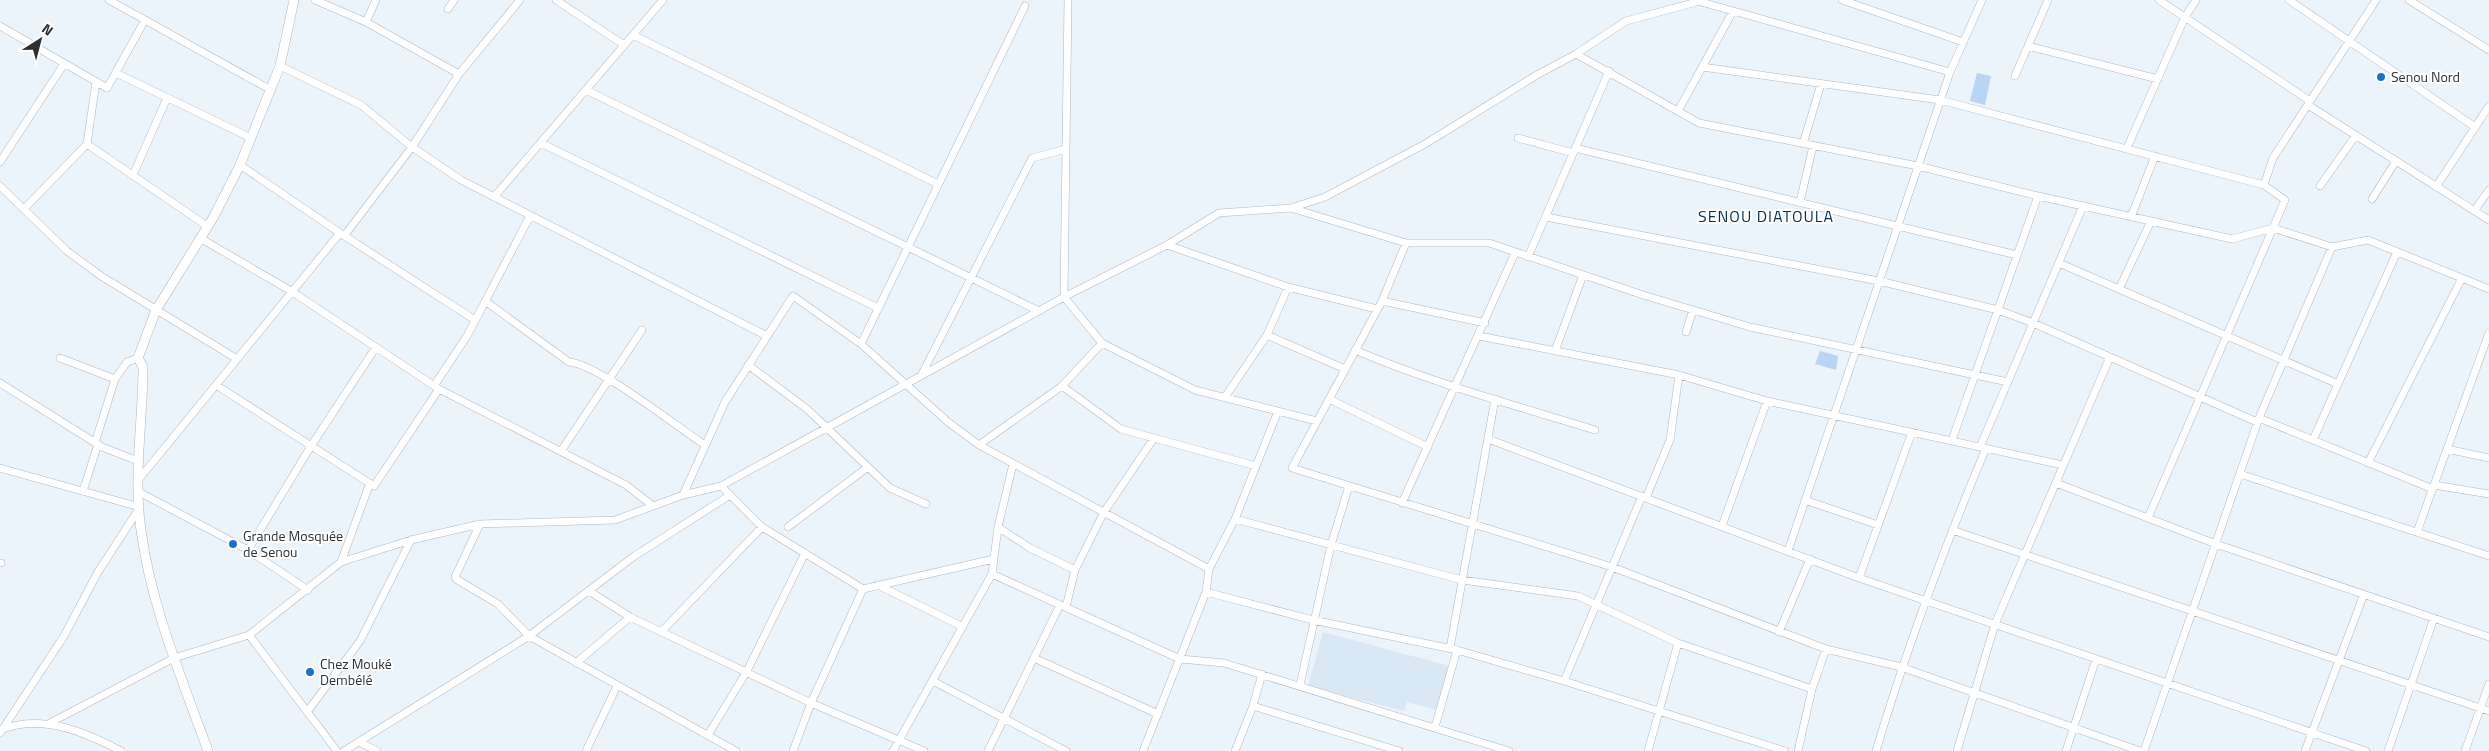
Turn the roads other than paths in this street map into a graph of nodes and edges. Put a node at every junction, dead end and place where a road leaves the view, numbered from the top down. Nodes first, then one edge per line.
1 (109, 0) edge
2 (294, 0) edge
3 (315, 0) edge
4 (376, 0) edge
5 (454, 0) edge
6 (520, 0) edge
7 (556, 0) edge
8 (663, 0) edge
9 (1068, 0) edge
10 (1842, 0) edge
11 (1982, 0) edge
12 (2047, 0) edge
13 (2159, 0) edge
14 (2196, 0) edge
15 (2289, 0) edge
16 (2376, 0) edge
17 (2409, 0) edge
18 (1702, 1) edge
19 (1025, 6) dead end
20 (448, 9) dead end
21 (1733, 11) junction
22 (2185, 17) junction
23 (145, 20) junction
24 (366, 22) junction
25 (0, 26) edge
26 (633, 35) junction
27 (1963, 42) junction
28 (2349, 42) junction
29 (624, 45) junction
30 (2028, 46) junction
31 (2489, 50) edge
32 (1576, 54) junction
33 (64, 64) junction
34 (280, 66) junction
35 (1702, 67) junction
36 (1609, 71) junction
37 (1950, 72) junction
38 (116, 73) junction
39 (459, 74) junction
40 (2016, 76) dead end
41 (2158, 79) junction
42 (96, 82) junction
43 (1822, 84) junction
44 (271, 90) junction
45 (586, 90) junction
46 (167, 98) junction
47 (1940, 100) junction
48 (2309, 103) junction
49 (2489, 106) edge
50 (1678, 111) junction
51 (2475, 127) junction
52 (2356, 135) junction
53 (251, 138) junction
54 (1518, 138) dead end
55 (541, 143) junction
56 (87, 144) junction
57 (1803, 144) junction
58 (412, 146) junction
59 (1813, 146) junction
60 (2127, 148) junction
61 (1066, 149) junction
62 (1574, 151) junction
63 (2155, 156) junction
64 (2396, 161) junction
65 (0, 162) edge
66 (240, 165) junction
67 (1918, 166) junction
68 (133, 175) junction
69 (938, 184) junction
70 (2264, 185) junction
71 (0, 186) edge
72 (2320, 186) dead end
73 (2436, 187) junction
74 (2489, 190) edge
75 (2038, 196) junction
76 (494, 197) junction
77 (2372, 199) dead end
78 (1800, 202) junction
79 (2083, 206) junction
80 (1290, 208) junction
81 (24, 209) junction
82 (2474, 211) junction
83 (530, 216) junction
84 (1546, 217) junction
85 (2131, 217) junction
86 (2489, 220) edge
87 (2151, 222) junction
88 (207, 226) junction
89 (1898, 226) junction
90 (2273, 228) junction
91 (342, 235) junction
92 (200, 238) junction
93 (1406, 243) junction
94 (1167, 245) junction
95 (2332, 246) junction
96 (908, 247) junction
97 (1515, 252) junction
98 (2397, 252) junction
99 (2017, 255) junction
100 (1528, 257) junction
101 (2059, 263) junction
102 (1583, 275) junction
103 (971, 278) junction
104 (2462, 278) junction
105 (1879, 281) junction
106 (1288, 287) junction
107 (2120, 289) junction
108 (2489, 289) edge
109 (291, 291) junction
110 (1064, 297) junction
111 (485, 301) junction
112 (1382, 301) junction
113 (878, 308) junction
114 (1377, 309) junction
115 (156, 310) junction
116 (1693, 310) junction
117 (1998, 310) junction
118 (1039, 311) junction
119 (475, 320) junction
120 (1485, 322) junction
121 (2033, 323) junction
122 (642, 330) dead end
123 (1686, 332) dead end
124 (2489, 333) edge
125 (1267, 335) junction
126 (767, 336) junction
127 (1479, 336) junction
128 (2227, 336) junction
129 (1102, 343) junction
130 (861, 344) junction
131 (376, 348) junction
132 (1355, 350) junction
133 (1555, 350) junction
134 (1856, 350) junction
135 (2110, 357) junction
136 (60, 358) dead end
137 (138, 358) junction
138 (237, 359) junction
139 (2283, 360) junction
140 (748, 365) junction
141 (1345, 369) junction
142 (1679, 375) junction
143 (1975, 375) junction
144 (921, 376) junction
145 (116, 379) junction
146 (609, 380) junction
147 (2008, 382) junction
148 (0, 383) edge
149 (216, 384) junction
150 (907, 384) junction
151 (2338, 384) junction
152 (1062, 386) junction
153 (1456, 386) junction
154 (436, 387) junction
155 (2200, 397) junction
156 (1225, 398) junction
157 (1329, 399) junction
158 (1495, 399) junction
159 (1767, 401) junction
160 (1278, 411) junction
161 (1834, 416) junction
162 (1317, 420) junction
163 (2258, 420) junction
164 (827, 428) junction
165 (1595, 430) dead end
166 (1912, 432) junction
167 (1154, 438) junction
168 (1488, 439) junction
169 (1952, 440) junction
170 (2313, 440) junction
171 (96, 444) junction
172 (979, 445) junction
173 (311, 446) junction
174 (705, 446) junction
175 (1428, 447) junction
176 (1983, 447) junction
177 (2447, 449) junction
178 (561, 451) junction
179 (2489, 458) edge
180 (138, 461) junction
181 (2368, 462) junction
182 (1013, 464) junction
183 (2063, 465) junction
184 (1256, 466) junction
185 (868, 467) junction
186 (0, 468) edge
187 (2240, 474) junction
188 (139, 479) junction
189 (370, 483) junction
190 (2056, 484) junction
191 (721, 486) junction
192 (1349, 486) junction
193 (2434, 487) junction
194 (82, 491) junction
195 (140, 492) junction
196 (730, 494) junction
197 (2489, 494) edge
198 (682, 495) junction
199 (1644, 497) junction
200 (1805, 500) junction
201 (1402, 503) junction
202 (926, 504) dead end
203 (653, 506) junction
204 (140, 507) junction
205 (1104, 512) junction
206 (2148, 518) junction
207 (1235, 519) junction
208 (480, 524) junction
209 (1472, 525) junction
210 (1878, 525) junction
211 (1722, 526) junction
212 (762, 527) junction
213 (788, 527) dead end
214 (998, 527) junction
215 (1952, 530) junction
216 (2417, 532) junction
217 (411, 540) junction
218 (2216, 544) junction
219 (1331, 545) junction
220 (248, 550) junction
221 (1788, 551) junction
222 (804, 553) junction
223 (2025, 554) junction
224 (2489, 556) edge
225 (994, 559) junction
226 (1810, 559) junction
227 (341, 562) junction
228 (1612, 568) junction
229 (1209, 569) junction
230 (1075, 570) junction
231 (992, 574) junction
232 (1860, 578) junction
233 (1462, 580) junction
234 (878, 585) junction
235 (863, 589) junction
236 (308, 590) junction
237 (589, 591) junction
238 (1206, 592) junction
239 (2364, 594) junction
240 (1925, 600) junction
241 (1597, 603) junction
242 (1063, 606) junction
243 (2192, 611) junction
244 (630, 617) junction
245 (2434, 618) junction
246 (1313, 620) junction
247 (1995, 624) junction
248 (963, 626) junction
249 (661, 632) junction
250 (1779, 632) junction
251 (249, 635) junction
252 (529, 636) junction
253 (2489, 637) edge
254 (1678, 643) junction
255 (1453, 649) junction
256 (1826, 650) junction
257 (174, 658) junction
258 (1034, 658) junction
259 (1180, 659) junction
260 (2096, 659) junction
261 (2339, 661) junction
262 (576, 663) junction
263 (1901, 667) junction
264 (746, 671) junction
265 (1262, 674) junction
266 (933, 681) junction
267 (1564, 681) junction
268 (2168, 683) junction
269 (2489, 684) edge
270 (1300, 685) junction
271 (2411, 685) junction
272 (617, 686) junction
273 (1812, 689) junction
274 (1974, 693) junction
275 (812, 703) junction
276 (1253, 706) junction
277 (2480, 708) junction
278 (2489, 711) edge
279 (307, 712) junction
280 (1659, 712) junction
281 (1158, 714) junction
282 (1004, 719) junction
283 (48, 724) junction
284 (1435, 727) junction
285 (2073, 728) junction
286 (1, 730) edge
287 (2312, 732) junction
288 (708, 735) junction
289 (899, 740) junction
290 (358, 742) junction
291 (1237, 750) edge
292 (121, 751) edge
293 (208, 751) edge
294 (336, 751) edge
295 (344, 751) edge
296 (377, 751) edge
297 (586, 751) edge
298 (736, 751) edge
299 (793, 751) edge
300 (893, 751) edge
301 (924, 751) edge
302 (988, 751) edge
303 (1066, 751) edge
304 (1143, 751) edge
305 (1399, 751) edge
306 (1506, 751) edge
307 (1648, 751) edge
308 (1785, 751) edge
309 (1798, 751) edge
310 (1876, 751) edge
311 (1957, 751) edge
312 (2066, 751) edge
313 (2140, 751) edge
314 (2144, 751) edge
315 (2305, 751) edge
316 (2366, 751) edge
317 (2388, 751) edge
318 (2465, 751) edge

1 - 23 street
2 - 34 street
3 - 24 street
4 - 24 street
5 - 20 street
6 - 39 street
7 - 29 street
8 - 26 street
9 - 61 street
10 - 27 street
11 - 27 street
12 - 30 street
13 - 22 street
14 - 22 street
15 - 28 street
16 - 28 street
17 - 31 street
18 - 21 street
18 - 32 street
19 - 69 street
21 - 35 street
21 - 37 street
22 - 41 street
22 - 48 street
23 - 38 street
23 - 44 street
24 - 39 street
25 - 33 street
26 - 29 street
26 - 69 street
27 - 37 street
28 - 48 street
28 - 51 street
29 - 45 street
30 - 40 street
30 - 41 street
32 - 36 street
32 - 80 street
33 - 42 street
33 - 65 street
34 - 44 street
34 - 58 street
35 - 43 street
35 - 50 street
36 - 50 street
36 - 62 street
37 - 47 street
38 - 42 street
38 - 46 street
39 - 58 street
41 - 60 street
42 - 56 street
43 - 47 street
43 - 57 street
44 - 53 street
45 - 55 street
45 - 96 street
46 - 53 street
46 - 68 street
47 - 60 street
47 - 67 street
48 - 52 street
48 - 70 street
49 - 51 street
50 - 57 street
51 - 73 street
52 - 64 street
52 - 72 street
53 - 66 street
54 - 62 street
55 - 76 street
55 - 113 street
56 - 68 street
56 - 81 street
57 - 59 street
58 - 76 street
58 - 91 street
59 - 67 street
59 - 78 street
60 - 63 street
61 - 103 street
61 - 110 street
62 - 78 street
62 - 84 street
63 - 70 street
63 - 85 street
64 - 73 street
64 - 77 street
66 - 88 street
66 - 91 street
67 - 75 street
67 - 89 street
68 - 88 street
69 - 96 street
70 - 90 street
71 - 81 street
73 - 82 street
74 - 82 street
75 - 79 street
75 - 99 street
76 - 83 street
78 - 89 street
79 - 85 street
79 - 101 street
80 - 93 street
80 - 94 street
81 - 115 street
82 - 86 street
83 - 111 street
83 - 126 street
84 - 100 street
84 - 105 street
85 - 87 street
87 - 90 street
87 - 107 street
88 - 92 street
89 - 99 street
89 - 105 street
90 - 95 street
90 - 128 street
91 - 109 street
91 - 119 street
92 - 109 street
92 - 115 street
93 - 97 street
93 - 112 street
94 - 106 street
94 - 110 street
95 - 98 street
95 - 139 street
96 - 103 street
96 - 113 street
97 - 100 street
97 - 120 street
98 - 104 street
98 - 151 street
99 - 117 street
100 - 102 street
101 - 107 street
101 - 121 street
102 - 116 street
102 - 133 street
103 - 118 street
103 - 144 street
104 - 108 street
104 - 181 street
105 - 117 street
105 - 134 street
106 - 114 street
106 - 125 street
107 - 128 street
109 - 131 street
109 - 138 street
110 - 118 street
110 - 129 street
111 - 119 street
111 - 146 street
112 - 114 street
112 - 120 street
113 - 130 street
114 - 132 street
115 - 137 street
115 - 138 street
116 - 123 street
116 - 134 street
117 - 121 street
117 - 143 street
118 - 144 street
119 - 154 street
120 - 127 street
121 - 135 street
121 - 147 street
122 - 146 street
124 - 177 street
125 - 141 street
125 - 156 street
126 - 130 street
126 - 140 street
127 - 133 street
127 - 153 street
128 - 139 street
128 - 155 street
129 - 152 street
129 - 156 street
130 - 150 street
131 - 154 street
131 - 173 street
132 - 141 street
132 - 153 street
133 - 142 street
134 - 143 street
134 - 161 street
135 - 155 street
135 - 183 street
136 - 145 street
137 - 145 street
137 - 180 street
138 - 149 street
139 - 151 street
139 - 163 street
140 - 164 street
140 - 174 street
141 - 157 street
142 - 159 street
142 - 199 street
143 - 147 street
143 - 169 street
144 - 150 street
145 - 171 street
146 - 174 street
146 - 178 street
147 - 176 street
148 - 171 street
149 - 173 street
149 - 188 street
150 - 164 street
150 - 172 street
151 - 170 street
152 - 167 street
152 - 172 street
153 - 158 street
153 - 175 street
154 - 178 street
154 - 189 street
155 - 163 street
155 - 206 street
156 - 160 street
157 - 162 street
157 - 175 street
158 - 165 street
158 - 168 street
159 - 161 street
159 - 211 street
160 - 162 street
160 - 184 street
161 - 166 street
161 - 200 street
162 - 192 street
163 - 170 street
163 - 187 street
164 - 185 street
164 - 191 street
166 - 169 street
166 - 210 street
167 - 184 street
167 - 205 street
168 - 199 street
168 - 209 street
169 - 176 street
170 - 181 street
171 - 180 street
171 - 194 street
172 - 182 street
173 - 189 street
173 - 220 street
174 - 198 street
175 - 201 street
176 - 183 street
176 - 215 street
177 - 179 street
177 - 193 street
178 - 203 street
180 - 188 street
181 - 193 street
182 - 205 street
182 - 214 street
183 - 190 street
184 - 207 street
185 - 202 street
185 - 213 street
186 - 194 street
187 - 216 street
187 - 218 street
188 - 195 street
189 - 227 street
190 - 206 street
190 - 223 street
191 - 196 street
191 - 198 street
192 - 201 street
192 - 219 street
193 - 197 street
193 - 216 street
194 - 204 street
195 - 204 street
195 - 220 street
196 - 212 street
196 - 237 street
198 - 203 street
199 - 211 street
199 - 228 street
200 - 210 street
200 - 221 street
201 - 209 street
203 - 208 street
204 - 257 street
204 - 286 street
205 - 229 street
205 - 230 street
206 - 218 street
207 - 219 street
207 - 229 street
208 - 217 street
208 - 252 street
209 - 228 street
209 - 233 street
210 - 232 street
211 - 221 street
212 - 222 street
212 - 249 street
214 - 225 street
214 - 230 street
215 - 223 street
215 - 240 street
216 - 224 street
217 - 227 street
217 - 279 street
218 - 239 street
218 - 243 street
219 - 233 street
219 - 246 street
220 - 236 street
221 - 226 street
222 - 235 street
222 - 264 street
223 - 243 street
223 - 247 street
225 - 231 street
225 - 234 street
226 - 232 street
226 - 250 street
227 - 236 street
228 - 241 street
228 - 250 street
229 - 238 street
230 - 242 street
231 - 242 street
231 - 248 street
232 - 240 street
233 - 241 street
233 - 255 street
234 - 235 street
234 - 248 street
235 - 275 street
236 - 251 street
237 - 244 street
237 - 252 street
238 - 246 street
238 - 259 street
239 - 245 street
239 - 261 street
240 - 247 street
240 - 263 street
241 - 254 street
241 - 267 street
242 - 258 street
242 - 259 street
243 - 261 street
243 - 268 street
244 - 249 street
244 - 262 street
245 - 253 street
245 - 271 street
246 - 255 street
246 - 270 street
247 - 260 street
247 - 274 street
248 - 266 street
249 - 264 street
250 - 256 street
251 - 257 street
251 - 279 street
252 - 262 street
252 - 290 street
254 - 273 street
254 - 280 street
255 - 267 street
255 - 284 street
256 - 263 street
256 - 273 street
257 - 283 street
257 - 293 street
258 - 281 street
258 - 282 street
259 - 265 street
259 - 281 street
260 - 268 street
260 - 285 street
261 - 271 street
261 - 287 street
262 - 272 street
263 - 274 street
263 - 310 street
264 - 275 street
264 - 288 street
265 - 270 street
265 - 276 street
266 - 282 street
266 - 289 street
267 - 280 street
268 - 287 street
268 - 314 street
269 - 277 street
270 - 284 street
271 - 277 street
271 - 317 street
272 - 288 street
272 - 297 street
273 - 309 street
274 - 285 street
274 - 311 street
275 - 289 street
275 - 299 street
276 - 291 street
276 - 305 street
277 - 278 street
277 - 318 street
279 - 294 street
280 - 307 street
280 - 308 street
281 - 304 street
282 - 302 street
282 - 303 street
283 - 286 street
283 - 292 street
284 - 306 street
285 - 312 street
285 - 313 street
287 - 315 street
287 - 316 street
288 - 298 street
289 - 300 street
289 - 301 street
290 - 295 street
290 - 296 street

